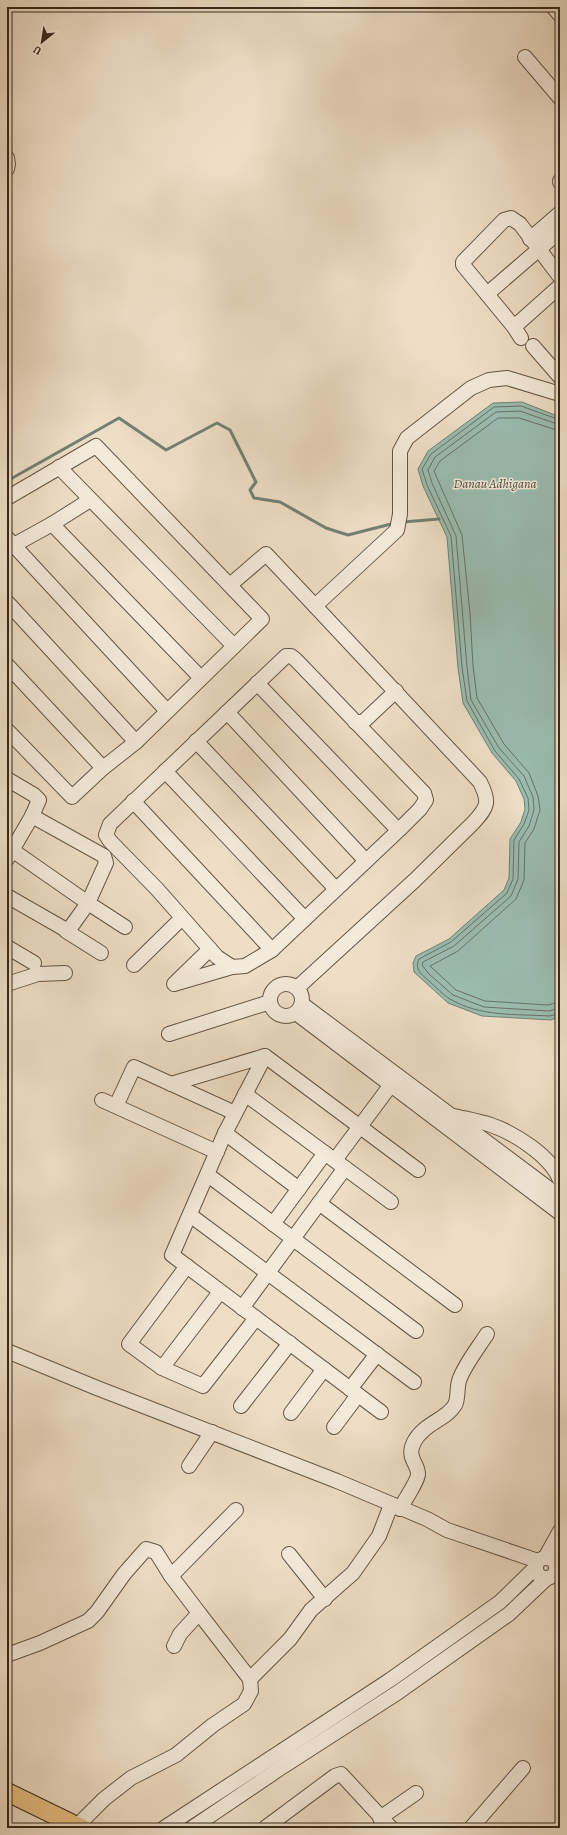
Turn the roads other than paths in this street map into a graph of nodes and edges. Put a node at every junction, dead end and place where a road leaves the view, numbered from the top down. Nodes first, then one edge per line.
1 (553, 7) edge
2 (560, 15) edge
3 (525, 57) dead end
4 (560, 98) edge
5 (7, 158) edge
6 (7, 169) edge
7 (560, 213) edge
8 (560, 231) edge
9 (534, 244) junction
10 (560, 277) edge
11 (560, 286) edge
12 (487, 294) junction
13 (523, 337) junction
14 (560, 377) edge
15 (560, 394) edge
16 (59, 467) junction
17 (7, 498) edge
18 (90, 500) junction
19 (52, 524) junction
20 (10, 542) edge
21 (230, 585) junction
22 (7, 602) edge
23 (315, 606) junction
24 (234, 646) junction
25 (7, 665) edge
26 (201, 678) junction
27 (257, 683) junction
28 (396, 691) junction
29 (167, 711) junction
30 (227, 712) junction
31 (356, 722) junction
32 (7, 730) edge
33 (196, 741) junction
34 (136, 742) junction
35 (103, 768) junction
36 (165, 771) junction
37 (7, 779) edge
38 (133, 801) junction
39 (32, 816) junction
40 (398, 830) junction
41 (10, 855) edge
42 (366, 861) junction
43 (336, 889) junction
44 (7, 896) edge
45 (88, 904) junction
46 (182, 918) junction
47 (305, 919) junction
48 (125, 927) dead end
49 (66, 931) junction
50 (7, 947) edge
51 (210, 949) junction
52 (272, 950) junction
53 (101, 953) dead end
54 (34, 963) dead end
55 (134, 964) dead end
56 (232, 967) junction
57 (65, 973) dead end
58 (7, 984) edge
59 (297, 988) junction
60 (270, 1002) junction
61 (299, 1008) junction
62 (169, 1034) dead end
63 (265, 1056) junction
64 (394, 1081) junction
65 (171, 1084) junction
66 (245, 1094) junction
67 (102, 1100) dead end
68 (116, 1106) junction
69 (236, 1113) junction
70 (450, 1115) junction
71 (360, 1127) junction
72 (225, 1133) junction
73 (217, 1152) junction
74 (335, 1160) junction
75 (418, 1170) dead end
76 (208, 1175) junction
77 (560, 1180) edge
78 (299, 1189) junction
79 (560, 1197) edge
80 (391, 1202) dead end
81 (319, 1203) junction
82 (560, 1213) edge
83 (190, 1215) junction
84 (274, 1224) junction
85 (293, 1238) junction
86 (187, 1266) junction
87 (268, 1273) junction
88 (220, 1292) junction
89 (455, 1305) dead end
90 (242, 1308) junction
91 (256, 1318) junction
92 (416, 1331) dead end
93 (487, 1334) dead end
94 (290, 1343) junction
95 (7, 1351) edge
96 (377, 1354) junction
97 (162, 1368) junction
98 (324, 1369) junction
99 (414, 1382) dead end
100 (354, 1392) junction
101 (241, 1406) dead end
102 (381, 1412) dead end
103 (291, 1413) dead end
104 (334, 1427) dead end
105 (212, 1432) junction
106 (189, 1466) dead end
107 (395, 1507) junction
108 (236, 1510) dead end
109 (560, 1531) edge
110 (289, 1554) dead end
111 (549, 1567) edge
112 (171, 1576) junction
113 (325, 1599) junction
114 (199, 1613) junction
115 (174, 1646) dead end
116 (7, 1655) edge
117 (250, 1679) junction
118 (279, 1761) junction
119 (523, 1768) dead end
120 (7, 1792) edge
121 (416, 1793) dead end
122 (380, 1818) junction
123 (79, 1827) edge
124 (164, 1828) edge
125 (192, 1828) edge
126 (265, 1828) edge
127 (391, 1828) edge
128 (471, 1828) edge

1 - 2 street
3 - 4 street
5 - 6 street
7 - 9 street
8 - 9 street
9 - 10 street
9 - 12 street
9 - 12 street
11 - 13 street
12 - 13 street
13 - 14 street
15 - 23 street
16 - 17 street
16 - 18 street
16 - 21 street
18 - 19 street
18 - 24 street
19 - 20 street
19 - 26 street
20 - 29 street
21 - 23 street
21 - 24 street
22 - 34 street
23 - 28 street
24 - 26 street
25 - 35 street
26 - 29 street
27 - 30 street
27 - 31 street
27 - 40 street
28 - 31 street
28 - 59 street
29 - 34 street
30 - 33 street
30 - 42 street
31 - 40 street
32 - 35 street
33 - 36 street
33 - 43 street
34 - 35 street
36 - 38 street
36 - 47 street
37 - 39 street
38 - 46 street
38 - 52 street
39 - 41 street
39 - 45 street
40 - 42 street
41 - 45 street
42 - 43 street
43 - 47 street
44 - 49 street
45 - 48 street
45 - 49 street
46 - 51 street
46 - 55 street
47 - 52 street
49 - 53 street
50 - 54 street
51 - 56 street
51 - 56 street
52 - 56 street
57 - 58 street
59 - 60 street
59 - 61 street
60 - 61 street
60 - 62 street
61 - 64 street
63 - 65 street
63 - 66 street
63 - 71 street
64 - 70 street
64 - 71 street
64 - 82 street
65 - 68 street
65 - 69 street
66 - 69 street
66 - 74 street
67 - 68 street
68 - 73 street
69 - 72 street
70 - 77 street
70 - 79 street
71 - 74 street
71 - 75 street
72 - 73 street
72 - 78 street
73 - 76 street
74 - 78 street
74 - 80 street
74 - 81 street
76 - 83 street
76 - 84 street
78 - 84 street
81 - 85 street
81 - 89 street
83 - 86 street
83 - 87 street
84 - 85 street
85 - 87 street
85 - 92 street
86 - 88 street
86 - 97 street
87 - 90 street
87 - 96 street
88 - 90 street
88 - 97 street
90 - 91 street
91 - 94 street
91 - 97 street
93 - 107 street
94 - 98 street
94 - 101 street
95 - 105 street
96 - 99 street
96 - 100 street
98 - 100 street
98 - 103 street
100 - 102 street
100 - 104 street
105 - 106 street
105 - 107 street
107 - 111 street
107 - 113 street
108 - 112 street
109 - 111 street
110 - 113 street
111 - 118 street
112 - 114 street
112 - 116 street
113 - 117 street
114 - 115 street
114 - 117 street
117 - 123 street
118 - 124 street
118 - 125 street
119 - 128 street
120 - 123 main road
121 - 122 street
122 - 126 street
122 - 127 street

